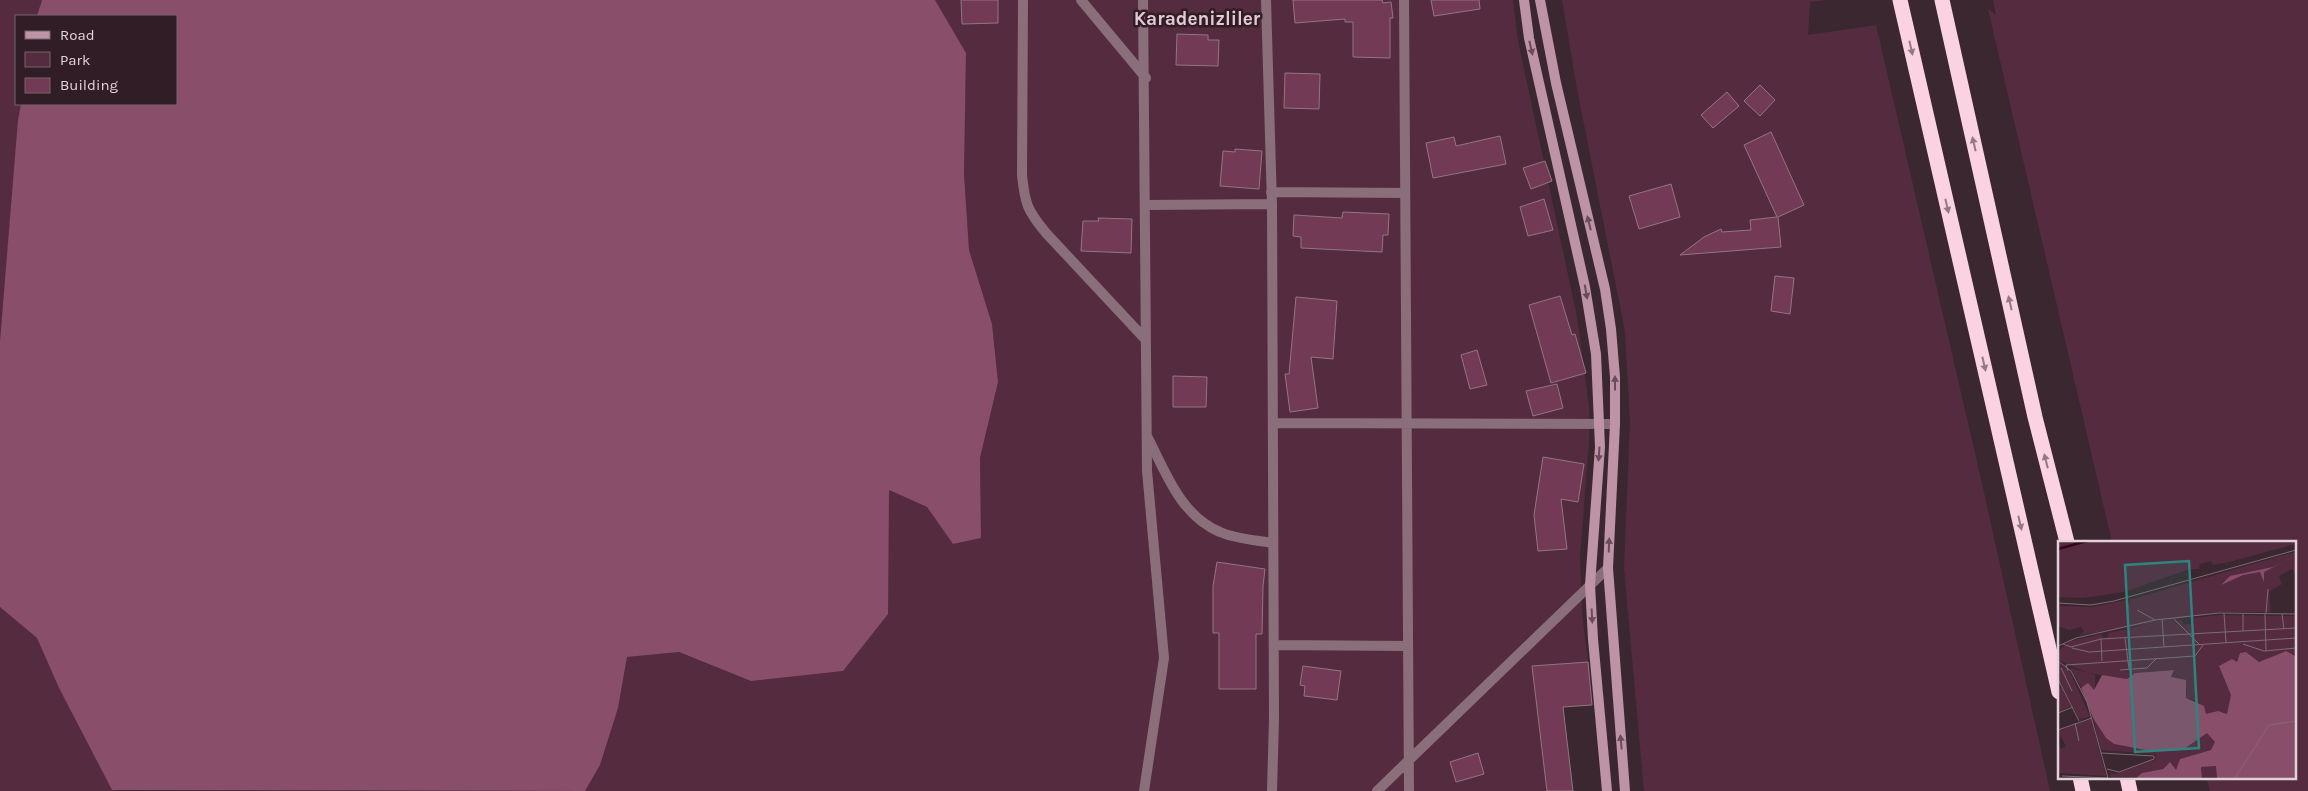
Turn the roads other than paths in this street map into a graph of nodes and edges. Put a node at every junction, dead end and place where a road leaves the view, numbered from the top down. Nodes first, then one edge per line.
1 (1023, 0) edge
2 (1081, 0) edge
3 (1144, 0) edge
4 (1266, 0) edge
5 (1404, 0) edge
6 (1524, 0) edge
7 (1540, 0) edge
8 (1900, 0) edge
9 (1942, 0) edge
10 (1146, 78) junction
11 (1271, 192) junction
12 (1404, 193) junction
13 (1272, 204) junction
14 (1146, 205) junction
15 (1146, 340) junction
16 (1272, 423) junction
17 (1407, 424) junction
18 (1599, 424) junction
19 (1615, 424) junction
20 (1146, 435) junction
21 (2067, 541) edge
22 (1273, 542) junction
23 (1608, 568) junction
24 (1590, 585) junction
25 (1274, 645) junction
26 (1408, 646) junction
27 (2058, 688) edge
28 (1409, 760) junction
29 (2080, 778) edge
30 (2127, 778) edge
31 (1144, 791) edge
32 (1272, 791) edge
33 (1377, 791) edge
34 (1409, 791) edge
35 (1607, 791) edge
36 (1625, 791) edge
37 (2083, 791) edge
38 (2130, 791) edge

1 - 15 street
2 - 10 street
3 - 10 street
4 - 11 street
5 - 12 street
6 -> 18 main road
19 -> 7 main road
8 -> 27 highway
21 -> 9 highway
10 - 14 street
11 - 12 street
11 - 13 street
12 - 17 street
13 - 14 street
13 - 16 street
14 - 15 street
15 - 20 street
16 - 17 street
16 - 22 street
17 - 18 street
17 - 26 street
18 - 19 street
18 -> 24 main road
23 -> 19 main road
20 - 22 street
20 - 31 street
22 - 25 street
23 - 24 street
36 -> 23 main road
24 - 28 street
24 -> 35 main road
25 - 26 street
25 - 32 street
26 - 28 street
28 - 33 street
28 - 34 street
29 - 37 highway
30 - 38 highway

